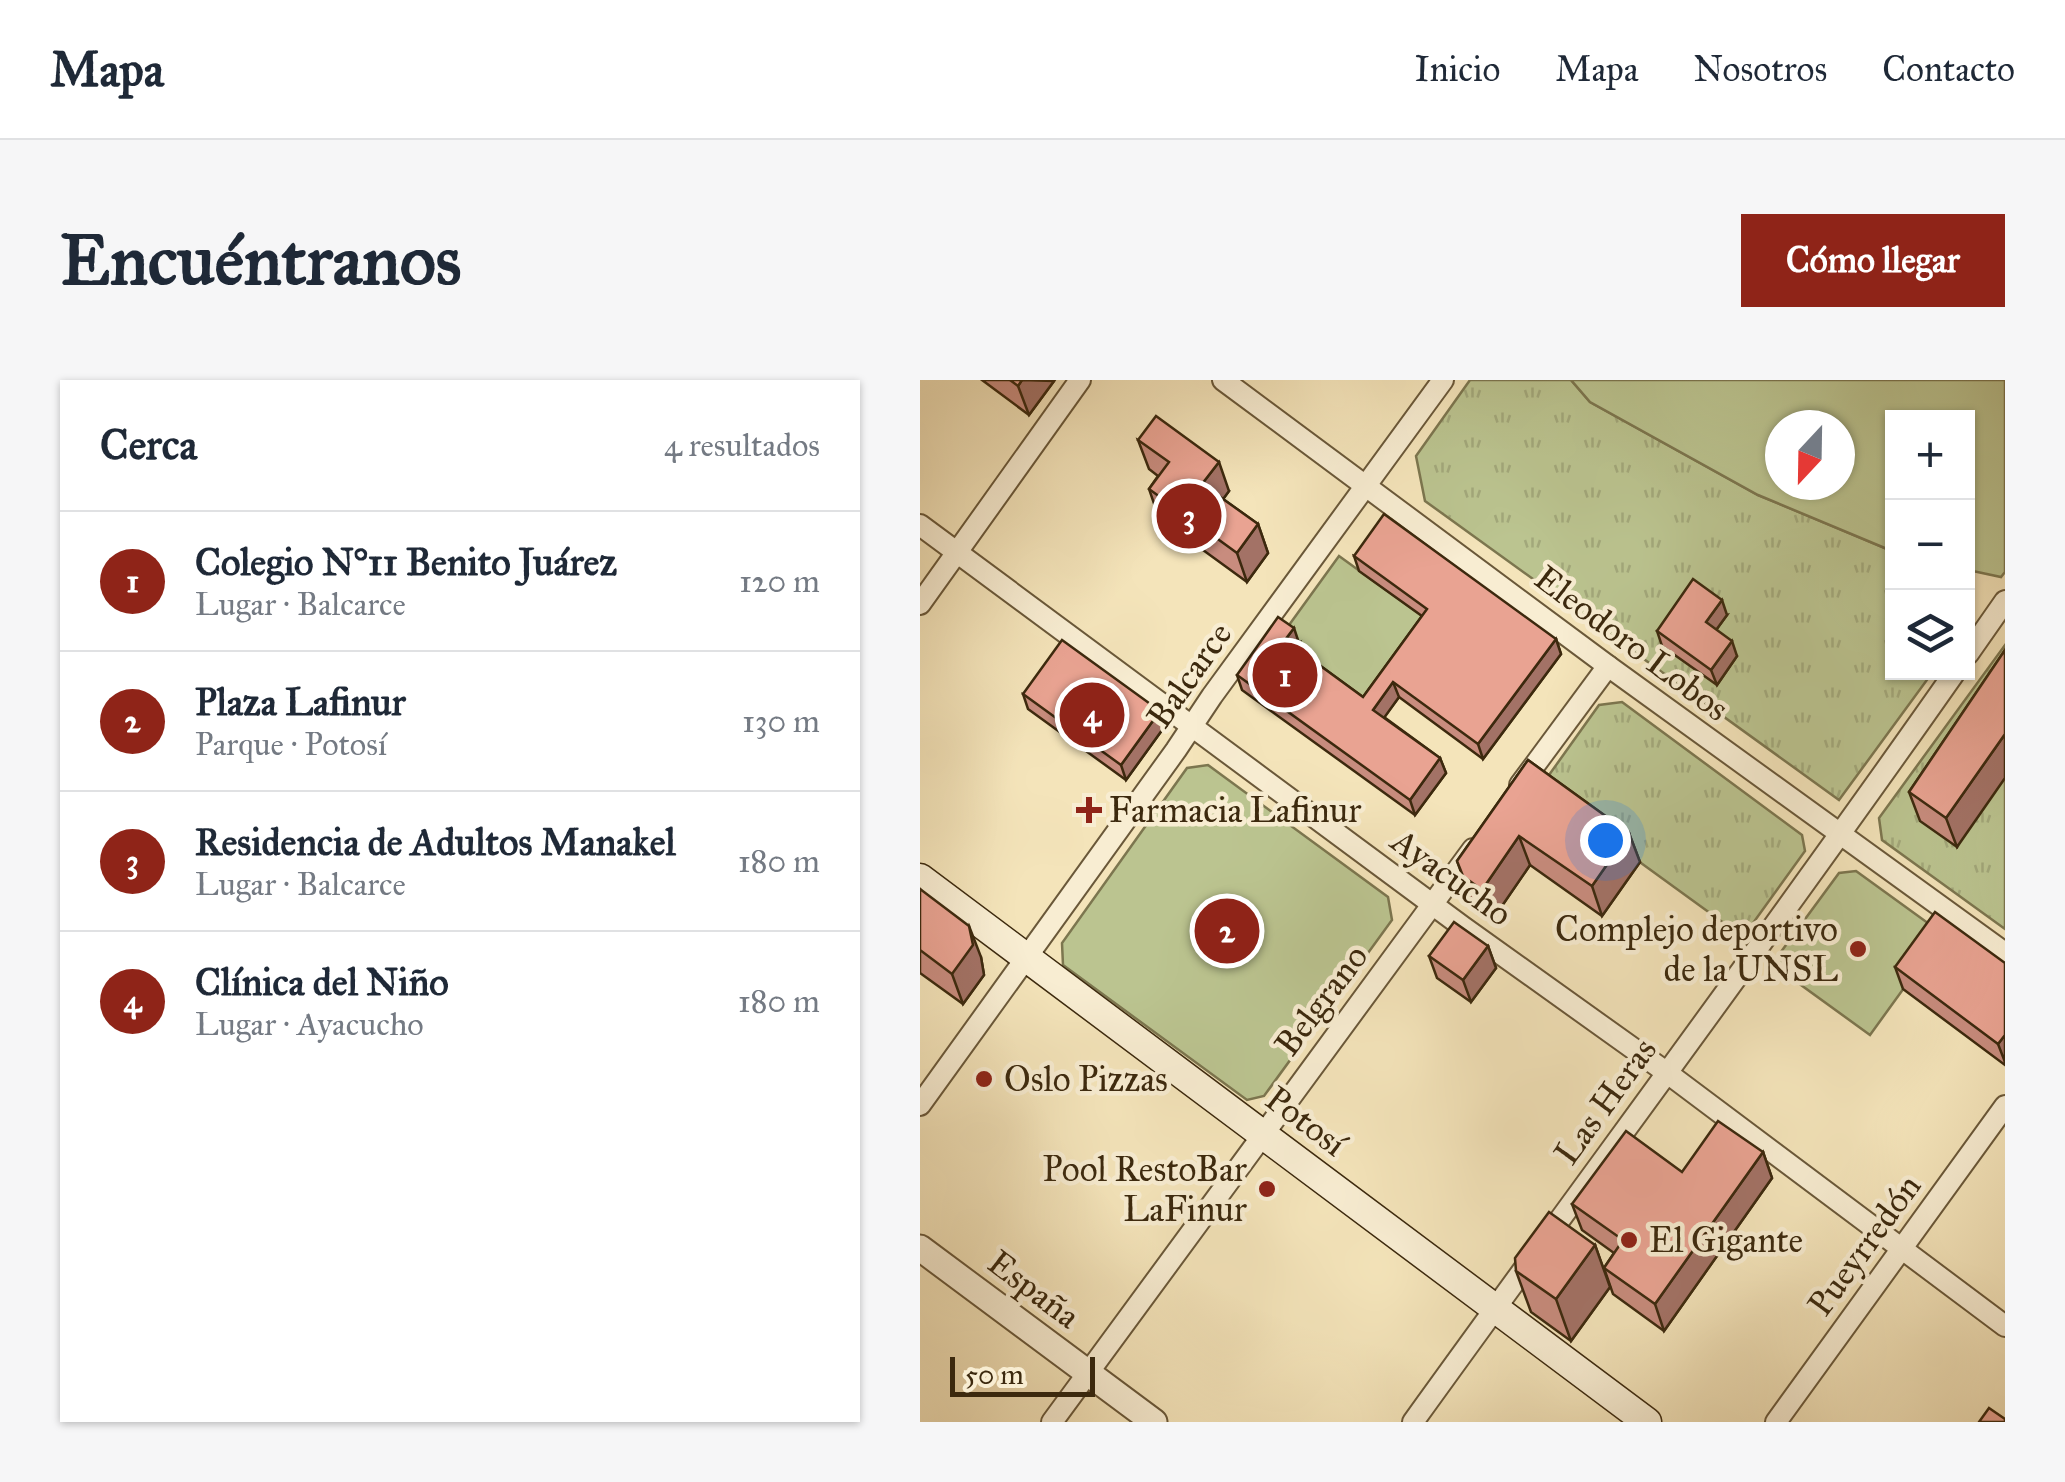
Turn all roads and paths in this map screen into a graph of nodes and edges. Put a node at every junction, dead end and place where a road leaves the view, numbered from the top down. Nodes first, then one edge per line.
1 (1080, 380) edge
2 (1224, 380) edge
3 (1443, 380) edge
4 (1366, 485) junction
5 (920, 525) edge
6 (957, 553) junction
7 (2005, 601) edge
8 (920, 604) edge
9 (1975, 644) edge
10 (1608, 666) junction
11 (1949, 680) edge
12 (1192, 727) junction
13 (1509, 800) edge
14 (1486, 832) edge
15 (1840, 836) junction
16 (920, 878) edge
17 (1433, 904) junction
18 (2005, 953) edge
19 (1026, 958) junction
20 (1666, 1072) junction
21 (920, 1105) edge
22 (2005, 1106) edge
23 (1263, 1134) junction
24 (920, 1248) edge
25 (1901, 1249) junction
26 (1494, 1308) junction
27 (2005, 1326) edge
28 (1087, 1373) junction
29 (1052, 1422) edge
30 (1154, 1422) edge
31 (1413, 1422) edge
32 (1648, 1422) edge
33 (1776, 1422) edge

1 - 6 street
2 - 4 street, Eleodoro Lobos
3 - 4 street, Balcarce
4 - 10 street, Eleodoro Lobos
4 - 12 street, Balcarce
5 - 6 street, Ayacucho
6 - 8 street
6 - 12 street, Ayacucho
7 - 9 street
10 - 13 street
10 - 15 street, Eleodoro Lobos
11 - 15 street, Las Heras
12 - 17 street, Ayacucho
12 - 19 street, Balcarce
14 - 17 street, Belgrano
15 - 18 street, Eleodoro Lobos
15 - 20 street, Las Heras
16 - 19 main road, Potosí
17 - 20 street, Ayacucho
17 - 23 street, Belgrano
19 - 21 street, Balcarce
19 - 23 main road, Potosí
20 - 25 street, Ayacucho
20 - 26 street, Las Heras
22 - 25 street, Pueyrredón
23 - 26 main road, Potosí
23 - 28 street, Belgrano
24 - 28 street, España
25 - 27 street, Ayacucho
25 - 33 street, Pueyrredón
26 - 31 street, Las Heras
26 - 32 main road, Potosí
28 - 29 street, Belgrano
28 - 30 street, España

